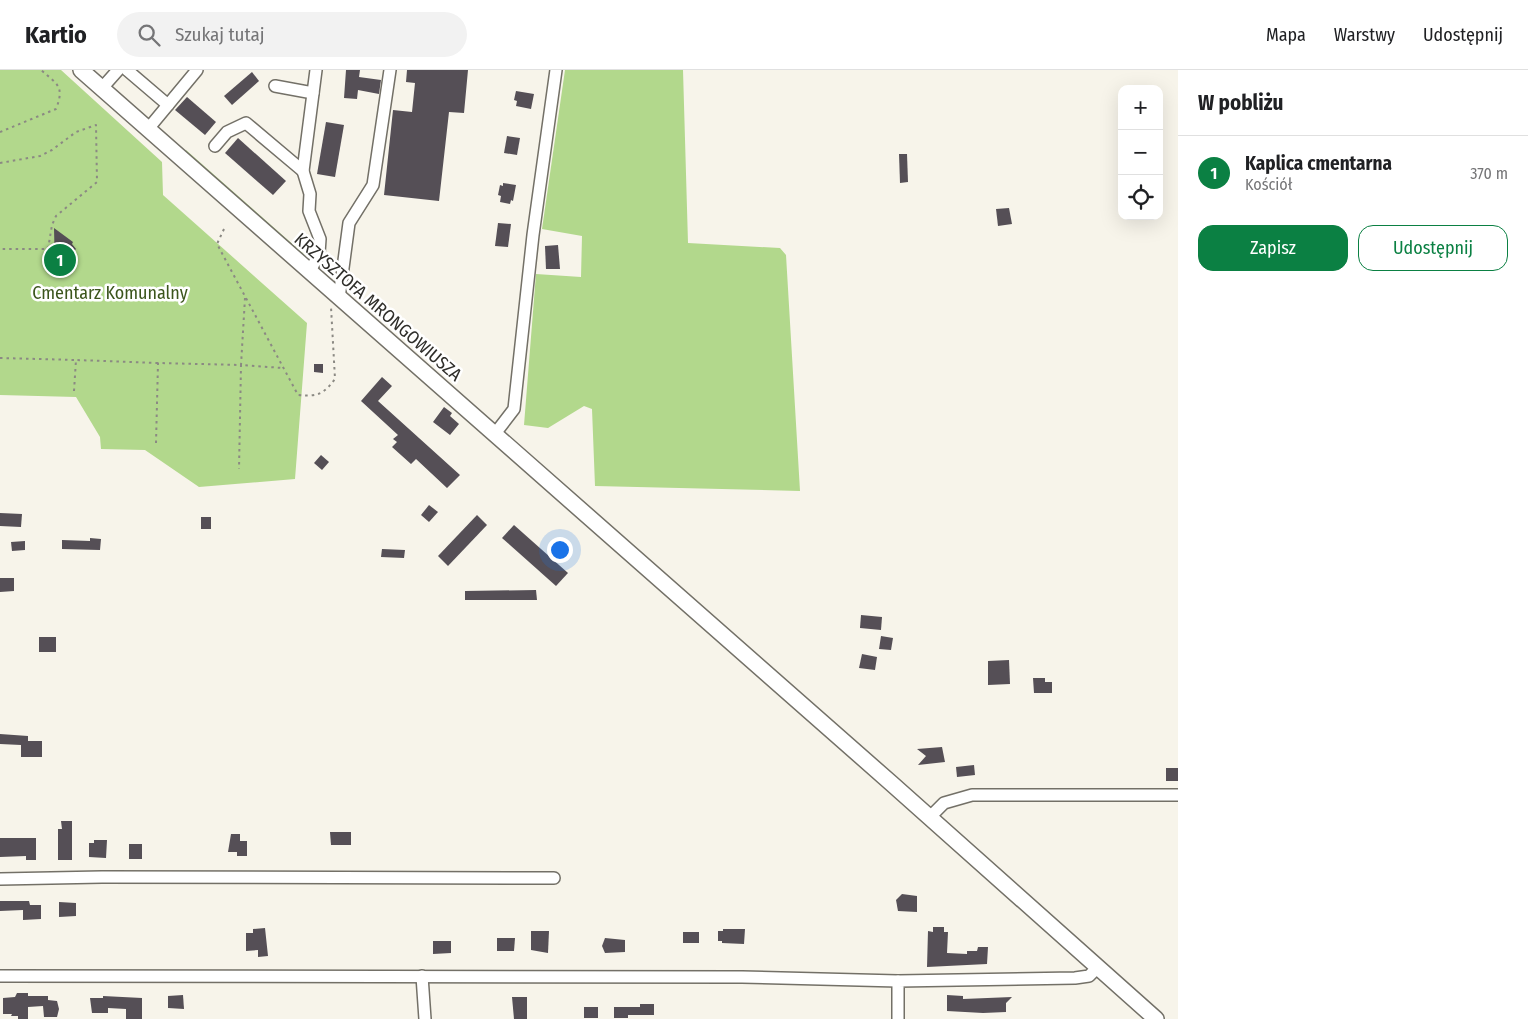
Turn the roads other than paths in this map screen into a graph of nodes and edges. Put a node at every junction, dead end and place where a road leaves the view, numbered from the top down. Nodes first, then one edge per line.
1 (81, 70) edge
2 (118, 70) edge
3 (127, 70) edge
4 (316, 70) edge
5 (390, 70) edge
6 (556, 70) edge
7 (194, 71) edge
8 (275, 86) dead end
9 (102, 88) junction
10 (313, 93) junction
11 (168, 105) junction
12 (148, 129) junction
13 (215, 146) dead end
14 (303, 171) junction
15 (310, 272) junction
16 (337, 296) junction
17 (494, 435) junction
18 (1178, 795) edge
19 (930, 817) junction
20 (554, 878) dead end
21 (0, 879) edge
22 (1097, 968) junction
23 (0, 976) edge
24 (422, 976) junction
25 (898, 981) junction
26 (425, 1019) edge
27 (898, 1019) edge
28 (1156, 1019) edge

1 - 9 main road, KRZYSZTOFA MRONGOWIUSZA
2 - 9 street
3 - 11 street
4 - 10 street
5 - 16 street
6 - 17 street
7 - 11 street
8 - 10 street
9 - 12 main road, KRZYSZTOFA MRONGOWIUSZA
10 - 14 street
11 - 12 street
12 - 15 main road, KRZYSZTOFA MRONGOWIUSZA
13 - 14 street
14 - 15 street
15 - 16 main road, KRZYSZTOFA MRONGOWIUSZA
16 - 17 main road, KRZYSZTOFA MRONGOWIUSZA
17 - 19 main road, KRZYSZTOFA MRONGOWIUSZA
18 - 19 street
19 - 22 main road, KRZYSZTOFA MRONGOWIUSZA
20 - 21 street
22 - 25 street
22 - 28 main road, KRZYSZTOFA MRONGOWIUSZA
23 - 24 street
24 - 25 street
24 - 26 street
25 - 27 street

